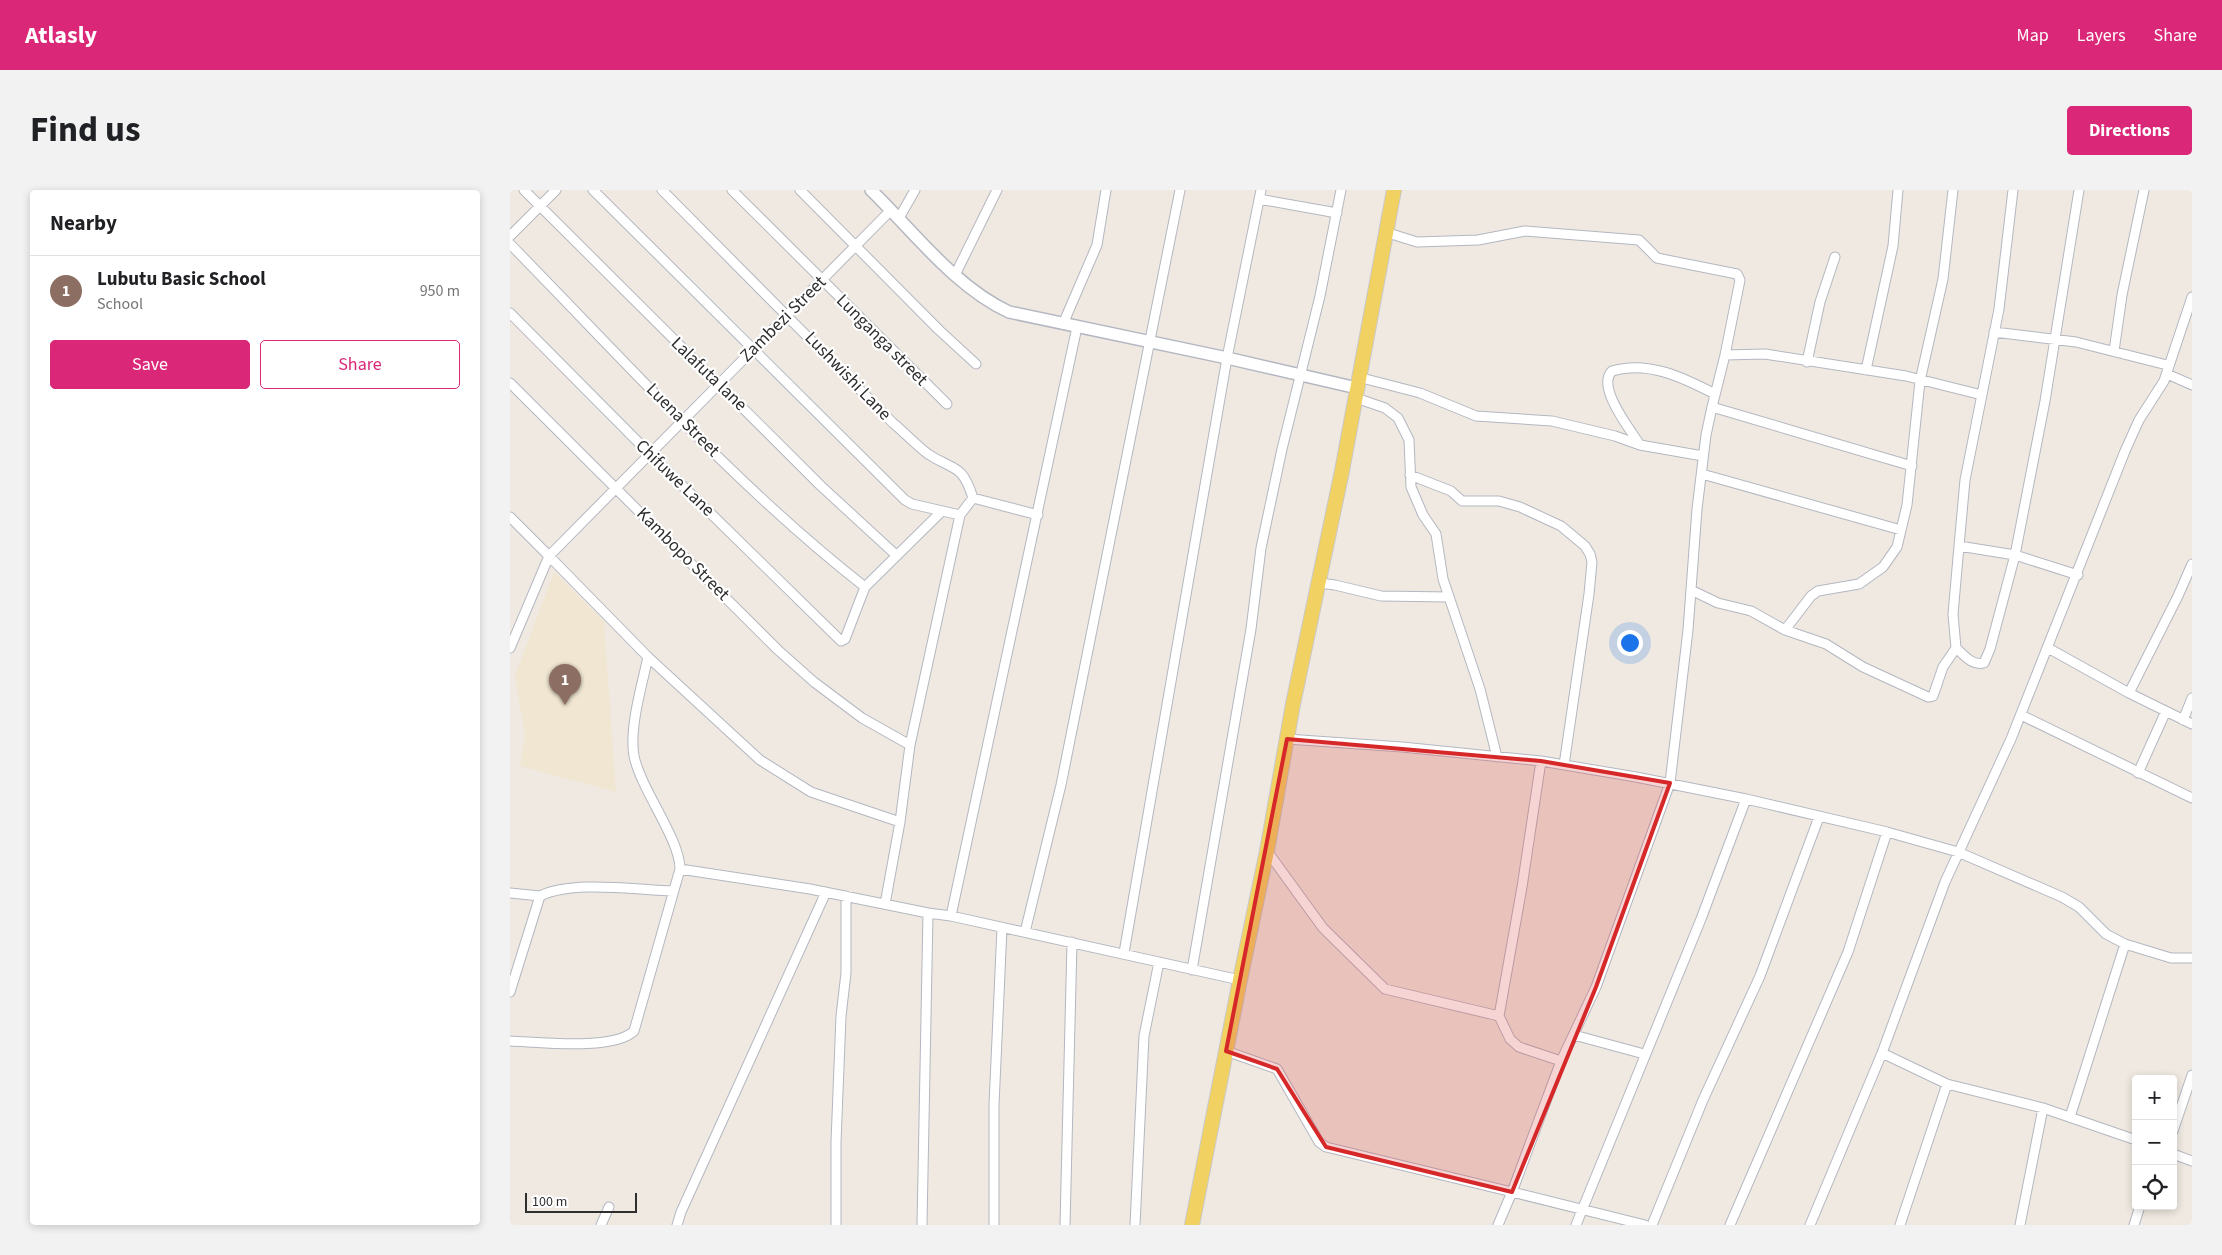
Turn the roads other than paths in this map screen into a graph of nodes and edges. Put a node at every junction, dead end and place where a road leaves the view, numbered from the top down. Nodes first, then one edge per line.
1 (524, 190) edge
2 (556, 190) edge
3 (593, 190) edge
4 (662, 190) edge
5 (732, 190) edge
6 (800, 190) edge
7 (871, 190) edge
8 (915, 190) edge
9 (997, 190) edge
10 (1106, 190) edge
11 (1180, 190) edge
12 (1341, 190) edge
13 (1394, 190) edge
14 (1898, 190) edge
15 (1952, 190) edge
16 (2013, 190) edge
17 (2079, 190) edge
18 (2144, 190) edge
19 (1260, 195) edge
20 (539, 207) junction
21 (1337, 212) junction
22 (895, 214) junction
23 (1385, 232) junction
24 (510, 236) edge
25 (510, 244) edge
26 (857, 246) junction
27 (1835, 257) dead end
28 (955, 275) junction
29 (822, 280) junction
30 (2192, 297) edge
31 (510, 314) edge
32 (787, 314) junction
33 (1063, 324) junction
34 (1077, 327) junction
35 (1994, 332) junction
36 (2056, 339) junction
37 (1149, 341) junction
38 (753, 349) junction
39 (2114, 350) junction
40 (1724, 355) junction
41 (1227, 358) junction
42 (1807, 362) junction
43 (976, 364) dead end
44 (1866, 370) junction
45 (2167, 370) junction
46 (1302, 374) junction
47 (1920, 381) junction
48 (510, 383) edge
49 (720, 384) junction
50 (2192, 385) edge
51 (1357, 388) junction
52 (1715, 394) junction
53 (1982, 395) junction
54 (947, 404) dead end
55 (1712, 407) junction
56 (683, 421) junction
57 (1640, 445) junction
58 (649, 453) junction
59 (1703, 456) junction
60 (1912, 466) junction
61 (1702, 474) junction
62 (1410, 475) junction
63 (616, 487) junction
64 (973, 498) junction
65 (942, 511) junction
66 (960, 515) junction
67 (1038, 515) junction
68 (510, 517) edge
69 (1901, 530) junction
70 (1959, 546) junction
71 (896, 554) junction
72 (549, 556) junction
73 (2015, 556) junction
74 (2192, 564) edge
75 (2078, 574) junction
76 (1319, 583) junction
77 (865, 587) junction
78 (1691, 590) junction
79 (1449, 597) junction
80 (1785, 630) junction
81 (510, 648) edge
82 (1956, 648) junction
83 (2048, 648) junction
84 (648, 657) junction
85 (2129, 693) junction
86 (2192, 698) edge
87 (2166, 712) junction
88 (2021, 715) junction
89 (2183, 720) junction
90 (2192, 724) edge
91 (1287, 738) junction
92 (910, 745) junction
93 (1498, 756) junction
94 (1541, 761) junction
95 (1564, 765) junction
96 (2138, 773) junction
97 (1670, 783) junction
98 (2192, 798) edge
99 (1746, 799) junction
100 (1819, 817) junction
101 (900, 822) junction
102 (1887, 832) junction
103 (1267, 851) junction
104 (1958, 852) junction
105 (680, 869) junction
106 (674, 891) junction
107 (826, 892) junction
108 (510, 893) edge
109 (540, 896) junction
110 (846, 896) junction
111 (885, 904) junction
112 (928, 913) junction
113 (951, 916) junction
114 (1002, 928) junction
115 (1025, 932) junction
116 (1072, 942) junction
117 (2124, 944) junction
118 (1124, 953) junction
119 (2192, 958) edge
120 (1159, 962) junction
121 (1192, 970) junction
122 (1240, 980) junction
123 (510, 992) edge
124 (1499, 1016) junction
125 (1574, 1035) junction
126 (510, 1041) edge
127 (1226, 1051) junction
128 (1882, 1053) junction
129 (1644, 1054) junction
130 (1561, 1061) junction
131 (2192, 1076) edge
132 (1947, 1084) junction
133 (2043, 1108) junction
134 (2070, 1117) junction
135 (2177, 1120) edge
136 (2132, 1139) edge
137 (2177, 1155) edge
138 (2192, 1161) edge
139 (1512, 1192) junction
140 (609, 1207) dead end
141 (1583, 1210) junction
142 (2139, 1210) edge
143 (601, 1225) edge
144 (678, 1225) edge
145 (836, 1225) edge
146 (922, 1225) edge
147 (994, 1225) edge
148 (1065, 1225) edge
149 (1135, 1225) edge
150 (1192, 1225) edge
151 (1498, 1225) edge
152 (1576, 1225) edge
153 (1645, 1225) edge
154 (1652, 1225) edge
155 (1730, 1225) edge
156 (1810, 1225) edge
157 (1900, 1225) edge
158 (2020, 1225) edge
159 (2134, 1225) edge

1 - 20 street, Lalafuta lane
2 - 20 street
3 - 38 street
4 - 32 street, Lushwishi Lane
5 - 29 street, Lunganga street
6 - 26 street
7 - 22 street
8 - 22 street, Zambezi Street
9 - 28 street
10 - 33 street
11 - 37 street
12 - 21 street
13 - 23 main road
14 - 44 street
15 - 47 street
16 - 35 street
17 - 36 street
18 - 39 street
19 - 21 street
19 - 41 street
20 - 24 street
20 - 49 street, Lalafuta lane
21 - 46 street
22 - 26 street, Zambezi Street
22 - 28 street
23 - 40 street
23 - 51 main road
25 - 56 street, Luena Street
26 - 29 street, Zambezi Street
26 - 43 street
27 - 42 street
28 - 33 street
29 - 32 street, Zambezi Street
29 - 54 street, Lunganga street
30 - 45 street
31 - 58 street, Chifuwe Lane
32 - 38 street, Zambezi Street
32 - 64 street, Lushwishi Lane
33 - 34 street
34 - 37 street
34 - 67 street
35 - 36 street
35 - 53 street
36 - 39 street
36 - 73 street
37 - 41 street
37 - 115 street
38 - 49 street, Zambezi Street
38 - 65 street
39 - 45 street
40 - 42 street
40 - 52 street
41 - 46 street
41 - 118 street
42 - 44 street
44 - 47 street
45 - 50 street
45 - 75 street
46 - 51 street
46 - 121 street
47 - 53 street
47 - 60 street
48 - 63 street, Kambopo Street
49 - 56 street, Zambezi Street
49 - 71 street, Lalafuta lane
51 - 57 street
51 - 62 street
51 - 76 main road
52 - 55 street
52 - 57 street
53 - 70 street
55 - 59 street
55 - 60 street
56 - 58 street, Zambezi Street
56 - 77 street, Luena Street
57 - 59 street
58 - 63 street, Zambezi Street
58 - 77 street, Chifuwe Lane
59 - 61 street
60 - 69 street
61 - 69 street
61 - 78 street
62 - 79 street
62 - 95 street
63 - 72 street, Zambezi Street
63 - 92 street, Kambopo Street
64 - 66 street
64 - 67 street
65 - 66 street
65 - 71 street
66 - 92 street
67 - 113 street
68 - 72 street
69 - 80 street
70 - 73 street
70 - 82 street
71 - 77 street
72 - 81 street
72 - 84 street
73 - 75 street
73 - 82 street
74 - 85 street
75 - 83 street
76 - 79 street
76 - 91 main road
78 - 80 street
78 - 97 street
79 - 93 street
80 - 82 street
83 - 85 street
83 - 88 street
84 - 101 street
84 - 105 street
85 - 87 street
86 - 89 street
87 - 89 street
87 - 96 street
88 - 96 street
88 - 104 street
89 - 90 street
91 - 93 street
91 - 103 main road
92 - 101 street
93 - 94 street
94 - 95 street
94 - 124 street
95 - 97 street
96 - 98 street
97 - 99 street
97 - 125 street
99 - 100 street
99 - 129 street
100 - 102 street
100 - 154 street
101 - 111 street
102 - 104 street
102 - 155 street
103 - 122 main road
103 - 124 street
104 - 117 street
104 - 128 street
105 - 106 street
105 - 107 street
106 - 109 street
106 - 126 street
107 - 110 street
107 - 144 street
108 - 109 street
109 - 123 street
110 - 111 street
110 - 145 street
111 - 112 street
112 - 113 street
112 - 146 street
113 - 114 street
114 - 115 street
114 - 147 street
115 - 116 street
116 - 118 street
116 - 148 street
117 - 119 street
117 - 134 street
118 - 120 street
120 - 121 street
120 - 149 street
121 - 122 street
122 - 127 main road
124 - 130 street
125 - 129 street
125 - 130 street
127 - 139 street
127 - 150 main road
128 - 132 street
128 - 156 street
129 - 141 street
130 - 139 street
131 - 135 street
132 - 133 street
132 - 157 street
133 - 134 street
133 - 158 street
134 - 136 street
137 - 138 street
139 - 141 street
139 - 151 street
140 - 143 street
141 - 152 street
141 - 153 street
142 - 159 street

